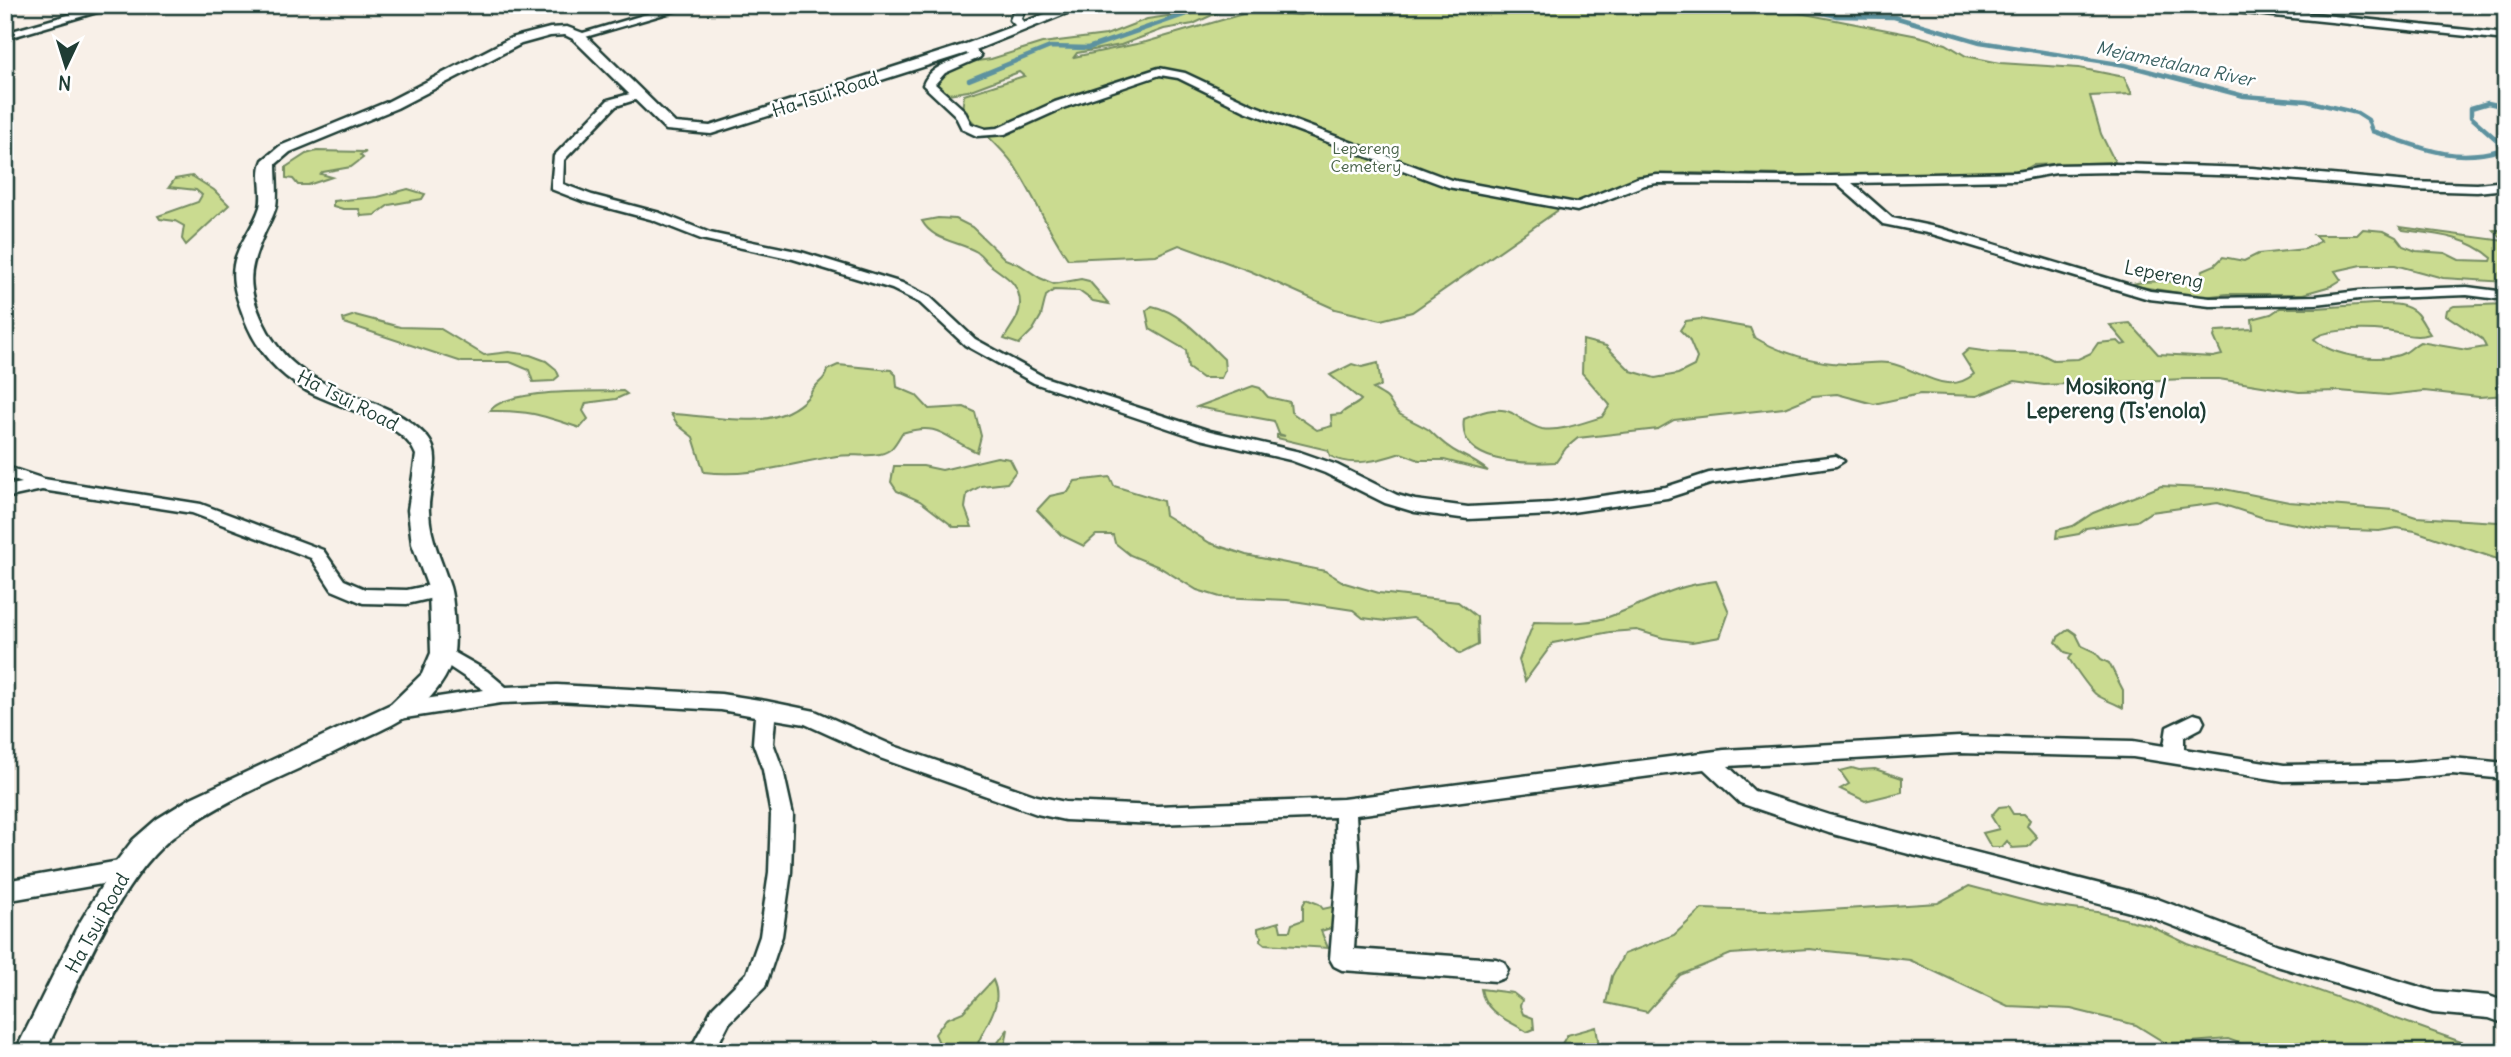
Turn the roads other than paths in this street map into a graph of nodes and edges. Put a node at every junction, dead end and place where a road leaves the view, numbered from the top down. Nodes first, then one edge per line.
1 (116, 5) edge
2 (690, 5) edge
3 (1021, 5) edge
4 (1080, 5) edge
5 (2196, 5) edge
6 (1023, 27) junction
7 (5, 36) edge
8 (578, 36) junction
9 (2506, 37) edge
10 (968, 48) junction
11 (637, 96) junction
12 (1839, 179) junction
13 (2506, 185) edge
14 (2506, 296) edge
15 (1836, 461) dead end
16 (5, 471) edge
17 (42, 484) junction
18 (5, 492) edge
19 (440, 590) junction
20 (443, 653) junction
21 (500, 695) junction
22 (766, 709) junction
23 (399, 711) junction
24 (2194, 722) dead end
25 (2174, 756) junction
26 (1710, 762) junction
27 (2506, 771) edge
28 (1345, 808) junction
29 (125, 870) junction
30 (5, 891) edge
31 (1496, 970) dead end
32 (2506, 1013) edge
33 (30, 1052) edge
34 (701, 1052) edge

1 - 7 street
2 - 8 street
3 - 6 street
4 - 6 street, Ha Tsui Road
5 - 9 street
6 - 10 street, Ha Tsui Road
8 - 11 street, Ha Tsui Road
8 - 19 street, Ha Tsui Road
10 - 11 street, Ha Tsui Road
10 - 12 street
11 - 15 street
12 - 13 street
12 - 14 street, Lepereng
16 - 17 street
17 - 18 street
17 - 19 street
19 - 20 street, Ha Tsui Road
20 - 21 street
20 - 23 street, Ha Tsui Road
21 - 22 street
21 - 23 street
22 - 28 street
22 - 34 street
23 - 29 street, Ha Tsui Road
24 - 25 street
25 - 26 street
25 - 27 street
26 - 28 street
26 - 32 street
28 - 31 street
29 - 30 street
29 - 33 street, Ha Tsui Road

